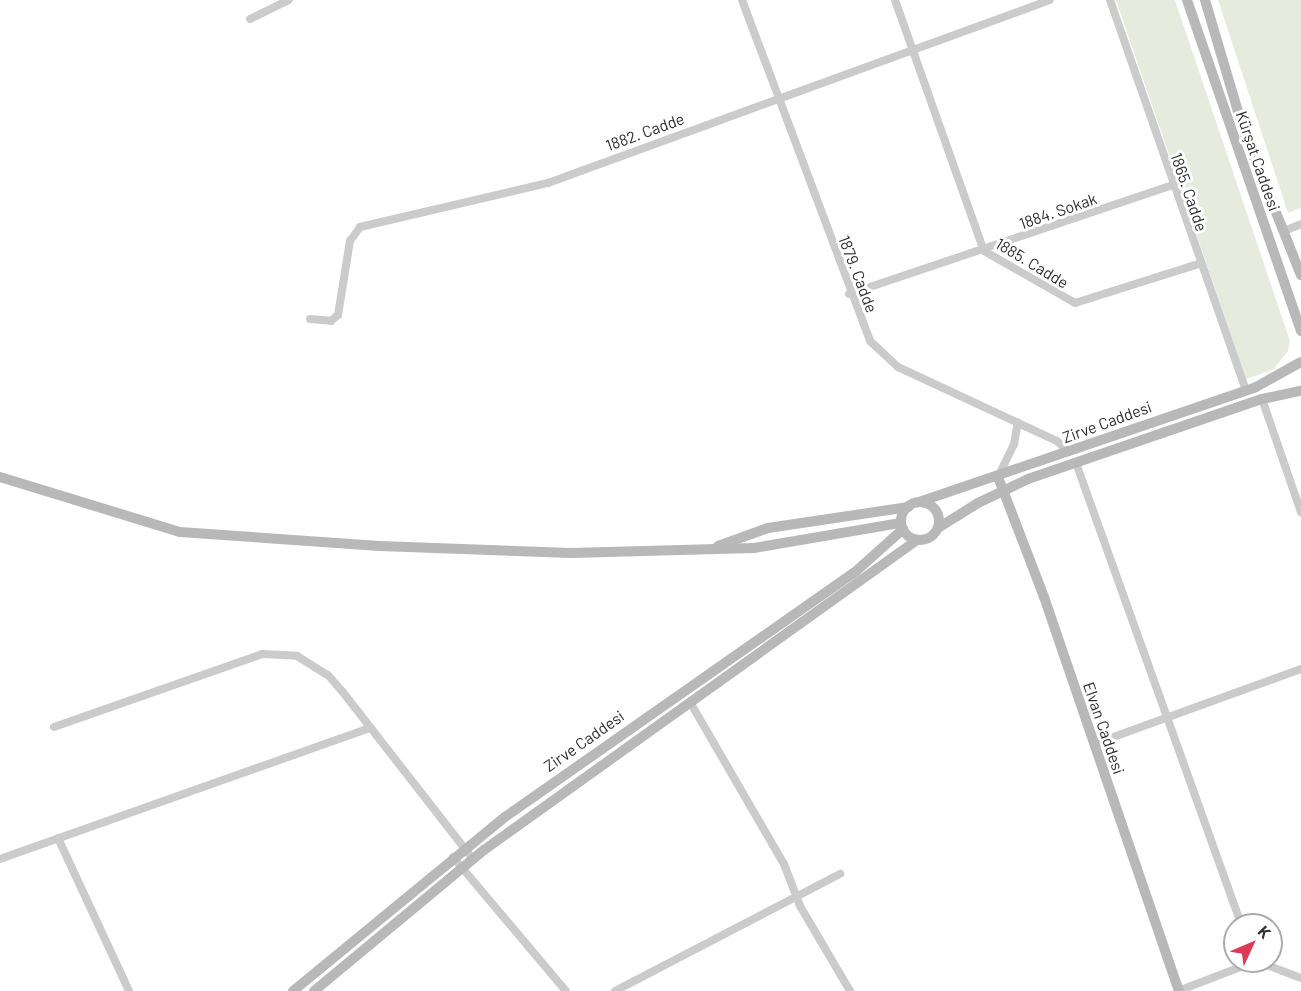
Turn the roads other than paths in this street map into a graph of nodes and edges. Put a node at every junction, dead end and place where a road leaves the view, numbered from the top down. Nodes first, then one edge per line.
1 (289, 0) edge
2 (742, 0) edge
3 (896, 0) edge
4 (1050, 0) edge
5 (1110, 0) edge
6 (1187, 0) edge
7 (1205, 0) edge
8 (250, 19) dead end
9 (914, 50) junction
10 (780, 97) junction
11 (1172, 184) junction
12 (1301, 224) edge
13 (1284, 231) junction
14 (984, 251) junction
15 (1199, 264) junction
16 (1301, 275) edge
17 (849, 294) junction
18 (310, 319) dead end
19 (1301, 331) edge
20 (1301, 362) edge
21 (1246, 391) junction
22 (1301, 391) edge
23 (1262, 399) junction
24 (1018, 422) junction
25 (1069, 452) junction
26 (1076, 463) junction
27 (0, 477) edge
28 (998, 477) junction
29 (1004, 489) junction
30 (919, 502) junction
31 (908, 507) junction
32 (1301, 512) edge
33 (902, 526) junction
34 (938, 528) junction
35 (917, 540) junction
36 (709, 550) junction
37 (1301, 669) edge
38 (690, 702) junction
39 (1167, 717) junction
40 (54, 726) dead end
41 (370, 728) junction
42 (1094, 744) junction
43 (58, 838) junction
44 (464, 848) junction
45 (453, 857) junction
46 (0, 859) edge
47 (472, 859) junction
48 (462, 868) junction
49 (840, 874) dead end
50 (797, 897) junction
51 (1237, 913) edge
52 (1283, 971) edge
53 (1225, 973) edge
54 (1301, 978) edge
55 (129, 991) edge
56 (293, 991) edge
57 (314, 991) edge
58 (566, 991) edge
59 (615, 991) edge
60 (850, 991) edge
61 (1179, 991) edge

1 - 8 street
2 - 10 street, 1879. Cadde
3 - 9 street, 1885. Cadde
4 - 9 street, 1882. Cadde
5 - 11 street, 1865. Cadde
6 - 19 main road, Kürşat Caddesi
7 - 13 main road, Kürşat Caddesi
9 - 10 street, 1882. Cadde
9 - 14 street, 1885. Cadde
10 - 17 street, 1879. Cadde
10 - 18 street, 1882. Cadde
11 - 14 street, 1884. Sokak
11 - 15 street, 1865. Cadde
12 - 13 street
13 - 16 main road, Kürşat Caddesi
14 - 15 street, 1885. Cadde
14 - 17 street, 1884. Sokak
15 - 21 street, 1865. Cadde
17 - 24 street, 1879. Cadde
20 - 21 main road, Zirve Caddesi
21 - 25 main road, Zirve Caddesi
22 - 23 main road, Zirve Caddesi
23 - 26 main road, Zirve Caddesi
23 - 32 street
24 - 25 street, 1879. Cadde
24 - 28 street
25 - 28 main road, Zirve Caddesi
26 - 29 main road, Zirve Caddesi
26 - 39 street
27 - 36 main road
28 - 29 main road, Elvan Caddesi
28 - 30 main road, Zirve Caddesi
29 - 34 main road, Zirve Caddesi
29 - 42 main road, Elvan Caddesi
30 - 31 main road
30 - 34 main road
31 - 33 main road
31 - 36 main road
33 - 35 main road
33 - 36 main road
33 - 44 main road, Zirve Caddesi
34 - 35 main road
35 - 38 main road, Zirve Caddesi
37 - 39 street
38 - 47 main road, Zirve Caddesi
38 - 50 street
39 - 42 street
39 - 51 street
40 - 41 street
41 - 43 street
41 - 44 street
42 - 61 main road, Elvan Caddesi
43 - 46 street
43 - 55 street
44 - 45 main road, Zirve Caddesi
44 - 47 street
45 - 48 street
45 - 56 main road, Zirve Caddesi
47 - 48 main road, Zirve Caddesi
48 - 57 main road, Zirve Caddesi
48 - 58 street
49 - 50 street
50 - 59 street
50 - 60 street
52 - 54 street
53 - 61 street

